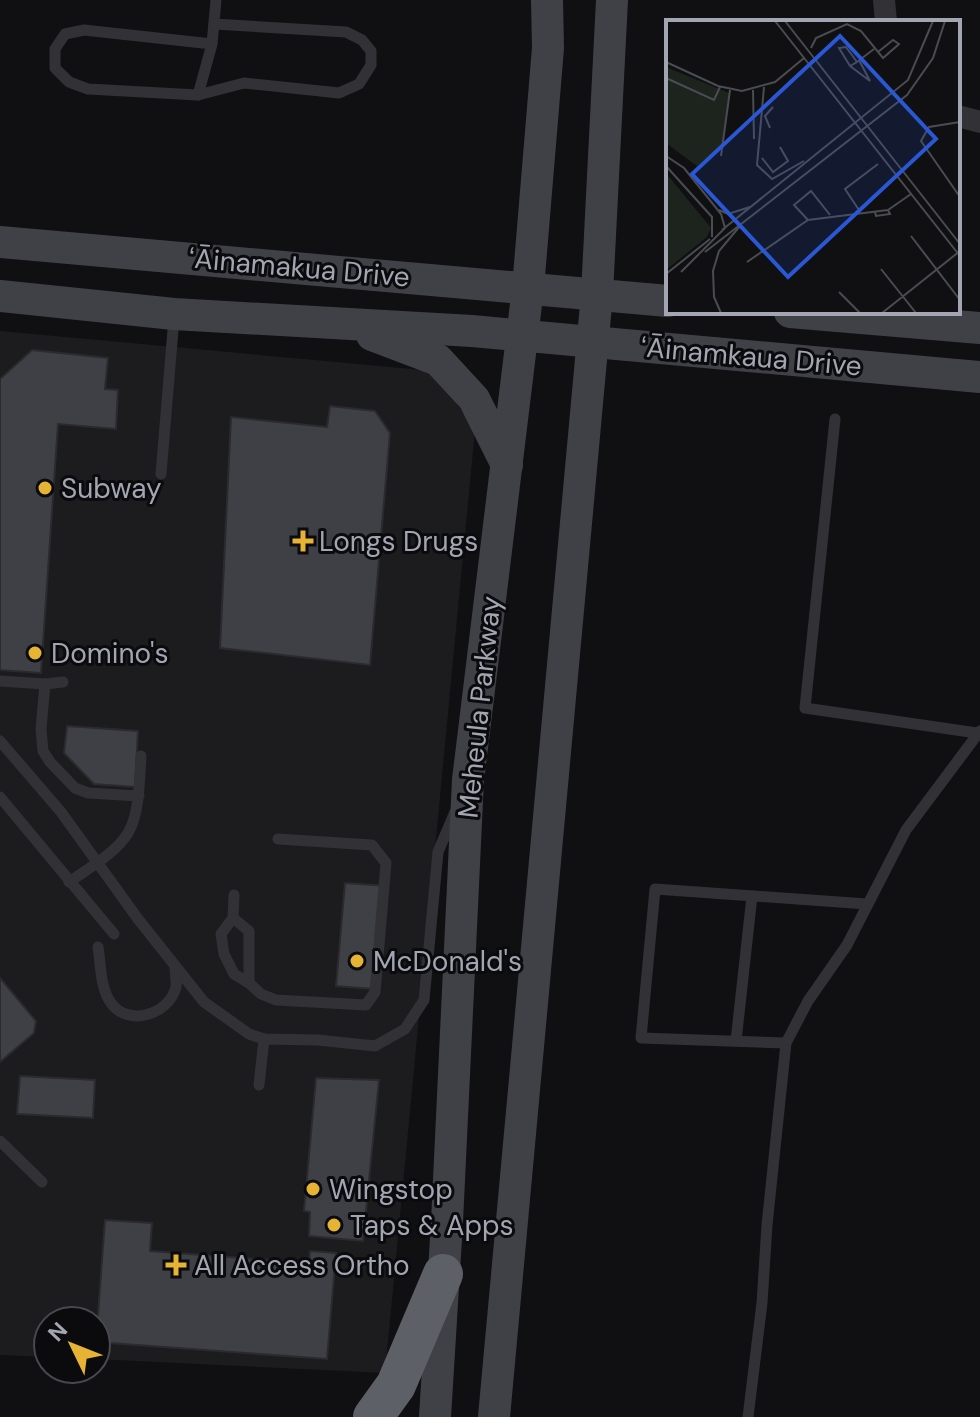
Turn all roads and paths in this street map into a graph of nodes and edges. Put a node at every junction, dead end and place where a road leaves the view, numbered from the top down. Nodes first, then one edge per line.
1 (216, 0) edge
2 (547, 0) edge
3 (612, 0) edge
4 (884, 0) edge
5 (886, 20) edge
6 (214, 24) junction
7 (212, 44) junction
8 (198, 95) junction
9 (960, 117) edge
10 (980, 122) edge
11 (0, 242) edge
12 (528, 288) junction
13 (597, 294) junction
14 (0, 296) edge
15 (666, 301) edge
16 (174, 314) junction
17 (814, 314) edge
18 (336, 322) junction
19 (980, 328) edge
20 (521, 336) junction
21 (593, 342) junction
22 (980, 377) edge
23 (835, 419) dead end
24 (507, 465) junction
25 (161, 474) dead end
26 (0, 681) edge
27 (63, 682) dead end
28 (45, 684) junction
29 (979, 732) edge
30 (0, 741) edge
31 (141, 756) dead end
32 (468, 780) junction
33 (139, 796) junction
34 (0, 797) edge
35 (278, 839) dead end
36 (99, 862) junction
37 (69, 882) junction
38 (234, 895) dead end
39 (752, 896) junction
40 (867, 904) junction
41 (233, 918) junction
42 (114, 934) dead end
43 (98, 947) dead end
44 (175, 967) junction
45 (249, 983) junction
46 (264, 1039) junction
47 (736, 1041) junction
48 (786, 1043) junction
49 (259, 1085) dead end
50 (0, 1141) edge
51 (42, 1182) dead end
52 (443, 1274) junction
53 (373, 1417) edge
54 (435, 1417) edge
55 (494, 1417) edge
56 (748, 1417) edge

1 - 6 lane
2 - 12 main road, Meheula Parkway
3 - 13 main road
4 - 5 street
6 - 7 lane
6 - 8 lane
7 - 8 lane
7 - 8 lane
9 - 10 street
11 - 12 main road, ʻĀinamakua Drive
12 - 13 main road, ʻĀinamakua Drive
12 - 20 main road, Meheula Parkway
13 - 15 main road, ʻĀinamkaua Drive
13 - 21 main road
14 - 16 main road, ʻĀinamakua Drive
16 - 18 main road
16 - 25 lane
17 - 19 main road, ʻĀinamkaua Drive
18 - 20 main road, ʻĀinamkaua Drive
18 - 24 main road
20 - 21 main road, ʻĀinamkaua Drive
20 - 24 main road, Meheula Parkway
21 - 22 main road, ʻĀinamkaua Drive
21 - 55 main road
23 - 29 lane
24 - 32 main road, Meheula Parkway
26 - 28 lane
27 - 28 lane
28 - 33 lane
29 - 40 lane
30 - 36 lane
31 - 33 lane
32 - 46 lane
32 - 52 main road, Meheula Parkway
33 - 36 lane
34 - 37 lane
35 - 45 lane
36 - 37 lane
36 - 44 lane
37 - 42 lane
38 - 41 lane
39 - 40 lane
39 - 47 lane
39 - 47 lane
40 - 48 lane
41 - 45 lane
41 - 45 lane
43 - 44 lane
44 - 46 lane
46 - 49 lane
47 - 48 lane
48 - 56 lane
50 - 51 lane
52 - 53 highway
52 - 54 main road, Meheula Parkway

